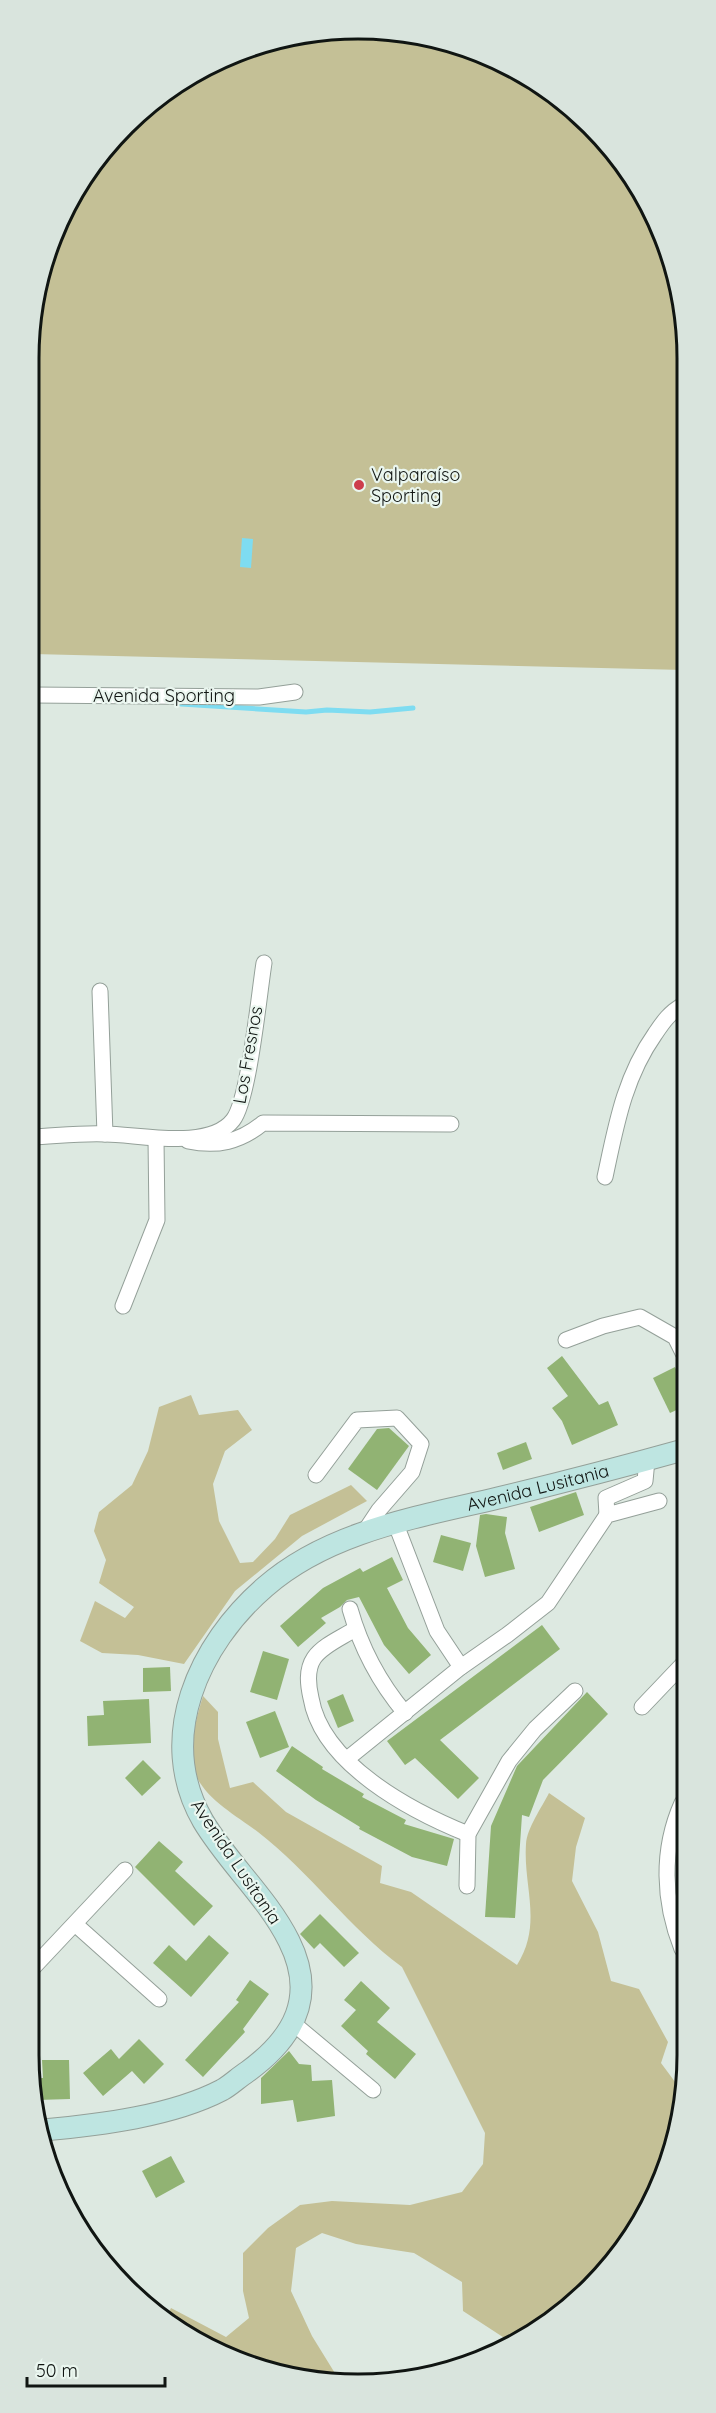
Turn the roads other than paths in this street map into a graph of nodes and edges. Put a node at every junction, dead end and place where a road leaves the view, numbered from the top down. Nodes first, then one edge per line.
1 (295, 692) dead end
2 (39, 695) edge
3 (264, 963) dead end
4 (100, 991) dead end
5 (677, 1008) edge
6 (451, 1124) dead end
7 (105, 1134) junction
8 (39, 1137) edge
9 (156, 1139) junction
10 (176, 1139) junction
11 (605, 1177) dead end
12 (123, 1306) dead end
13 (566, 1340) dead end
14 (677, 1341) edge
15 (677, 1451) edge
16 (646, 1460) junction
17 (316, 1475) dead end
18 (659, 1501) dead end
19 (607, 1515) junction
20 (395, 1522) junction
21 (363, 1534) junction
22 (350, 1609) dead end
23 (355, 1629) junction
24 (460, 1667) junction
25 (677, 1670) edge
26 (575, 1691) dead end
27 (642, 1707) dead end
28 (405, 1713) junction
29 (347, 1759) junction
30 (677, 1818) edge
31 (468, 1834) junction
32 (125, 1870) dead end
33 (467, 1886) dead end
34 (75, 1924) junction
35 (677, 1936) edge
36 (39, 1962) edge
37 (159, 1999) dead end
38 (294, 2024) junction
39 (373, 2090) dead end
40 (48, 2130) edge

1 - 2 street, Avenida Sporting
3 - 10 street, Los Fresnos
4 - 7 street
5 - 11 street
6 - 10 street
7 - 8 street, Los Fresnos
7 - 9 street, Los Fresnos
9 - 10 street, Los Fresnos
9 - 12 street
13 - 14 street
15 - 16 street, Avenida Lusitania
16 - 19 street, Avenida Lusitania
16 - 20 street, Avenida Lusitania
17 - 21 street
18 - 19 street
19 - 24 street, Avenida Lusitania
20 - 21 street, Avenida Lusitania
20 - 24 street
21 - 38 street, Avenida Lusitania
22 - 23 street
23 - 28 street
23 - 29 street
24 - 28 street, Avenida Lusitania
25 - 27 street
26 - 31 street
28 - 29 street, Avenida Lusitania
29 - 31 street
30 - 35 street
31 - 33 street
32 - 34 street
34 - 36 street
34 - 37 street
38 - 39 street
38 - 40 street, Avenida Lusitania

